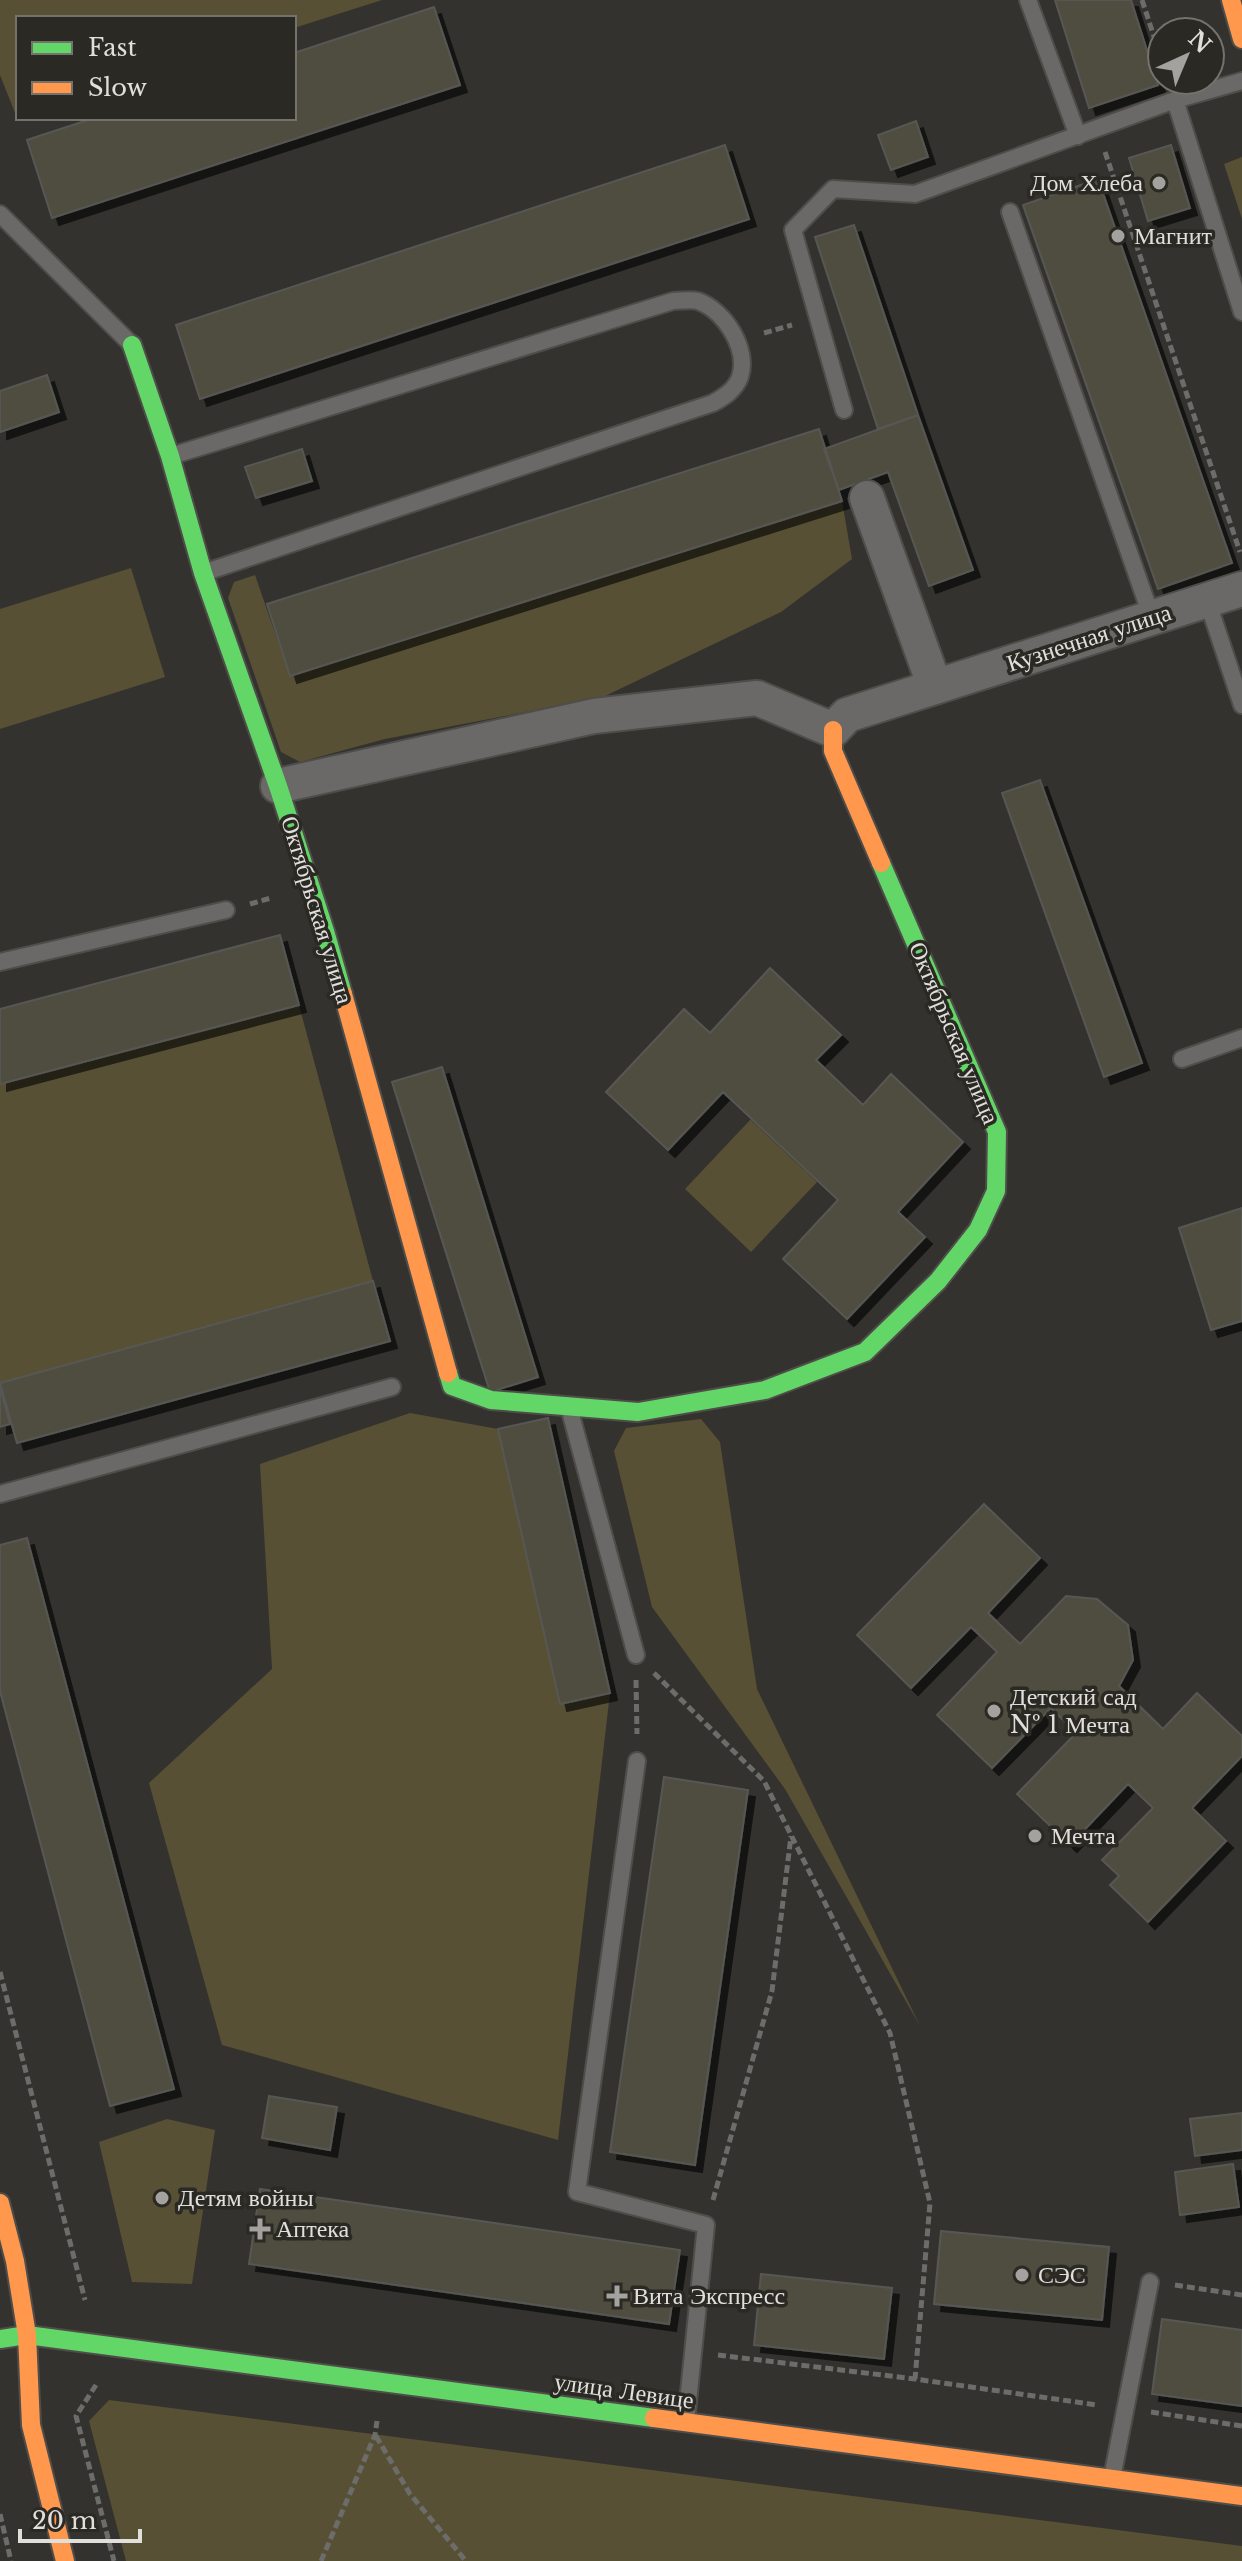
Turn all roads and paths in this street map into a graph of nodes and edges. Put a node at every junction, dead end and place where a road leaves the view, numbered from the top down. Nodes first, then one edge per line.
1 (1028, 0) edge
2 (1231, 0) edge
3 (1242, 39) edge
4 (1242, 81) edge
5 (1175, 100) junction
6 (1097, 129) junction
7 (1078, 136) junction
8 (1010, 212) dead end
9 (0, 214) edge
10 (1242, 312) edge
11 (818, 317) junction
12 (736, 341) junction
13 (132, 345) joint
14 (844, 410) dead end
15 (170, 456) junction
16 (867, 498) dead end
17 (1242, 558) edge
18 (203, 573) junction
19 (1242, 589) edge
20 (1207, 600) junction
21 (1152, 618) junction
22 (935, 687) junction
23 (1242, 705) edge
24 (833, 730) junction
25 (278, 786) junction
26 (226, 910) dead end
27 (0, 962) edge
28 (1242, 1038) edge
29 (1182, 1059) dead end
30 (392, 1387) dead end
31 (569, 1406) junction
32 (0, 1494) edge
33 (636, 1655) junction
34 (637, 1761) joint
35 (791, 1835) junction
36 (0, 1972) edge
37 (0, 2203) edge
38 (706, 2225) junction
39 (1150, 2282) joint
40 (1242, 2295) edge
41 (27, 2335) junction
42 (0, 2339) edge
43 (96, 2346) junction
44 (694, 2352) junction
45 (102, 2374) dead end
46 (915, 2379) junction
47 (1124, 2408) junction
48 (686, 2424) junction
49 (1242, 2426) edge
50 (1112, 2479) junction
51 (1242, 2496) edge
52 (0, 2514) edge
53 (11, 2561) edge
54 (65, 2561) edge
55 (114, 2561) edge
56 (321, 2561) edge
57 (466, 2561) edge

1 - 7 lane
2 - 3 street
4 - 5 lane
5 - 6 lane
5 - 10 lane
6 - 7 lane
6 - 17 path
7 - 11 lane
8 - 21 lane
9 - 13 lane
11 - 12 path
11 - 14 lane
12 - 15 lane
12 - 18 lane
13 - 15 street, Октябрьская улица
15 - 18 street, Октябрьская улица
16 - 22 street
18 - 25 street, Октябрьская улица
19 - 20 street, Кузнечная улица
20 - 21 street, Кузнечная улица
20 - 23 lane
21 - 22 street, Кузнечная улица
22 - 24 street, Кузнечная улица
24 - 25 street, Октябрьская улица
24 - 31 street, Октябрьская улица
25 - 31 street, Октябрьская улица
26 - 27 lane
28 - 29 lane
30 - 32 lane
31 - 33 lane
33 - 34 path
33 - 35 path
34 - 38 lane
35 - 38 path
35 - 46 path
36 - 43 path
37 - 41 street
38 - 44 lane
39 - 40 path
39 - 47 lane
41 - 42 street, улица Левице
41 - 43 street, улица Левице
41 - 54 street
43 - 48 street, улица Левице
44 - 46 path
44 - 48 lane
45 - 55 path
46 - 47 path
47 - 49 path
47 - 50 lane
48 - 50 street, улица Левице
50 - 51 street, улица Левице
52 - 53 path
56 - 57 path

